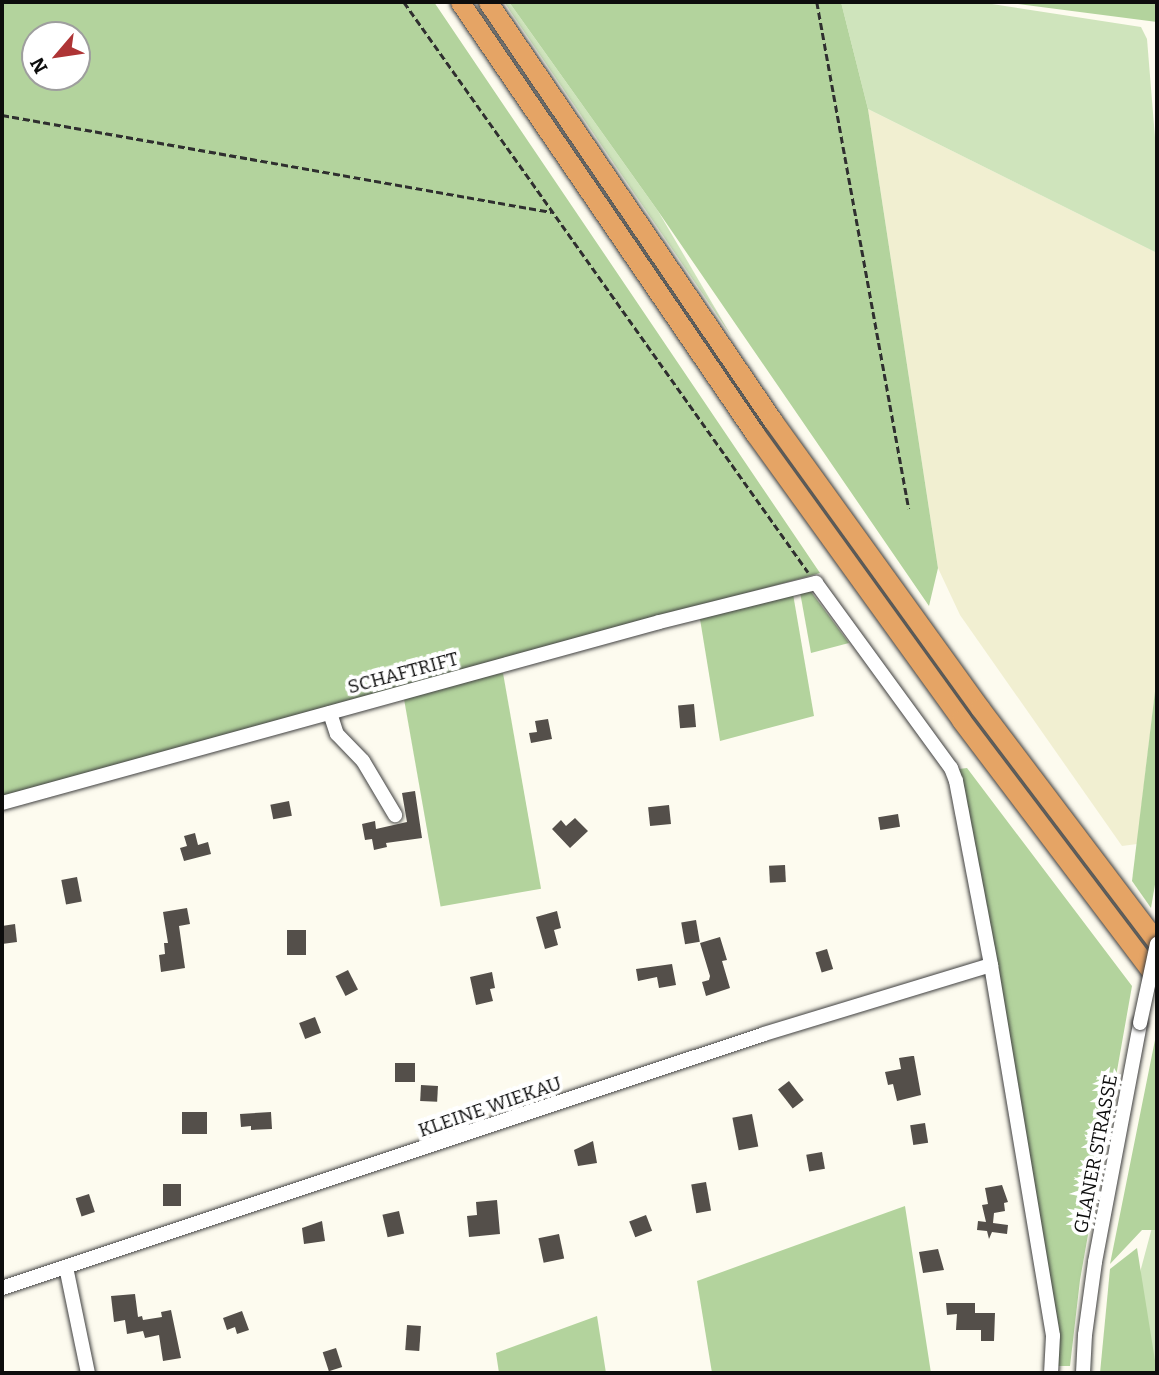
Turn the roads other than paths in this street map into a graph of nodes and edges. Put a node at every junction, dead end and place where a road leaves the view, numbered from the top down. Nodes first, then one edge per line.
1 (460, 2) edge
2 (488, 2) edge
3 (330, 713) junction
4 (2, 803) edge
5 (395, 815) dead end
6 (1157, 943) edge
7 (991, 965) junction
8 (1157, 979) edge
9 (66, 1267) junction
10 (2, 1288) edge
11 (88, 1373) edge
12 (1049, 1373) edge
13 (1083, 1373) edge

1 - 8 highway
2 - 6 highway
3 - 4 street, SCHAFTRIFT
3 - 5 street
3 - 7 street, SCHAFTRIFT
6 - 13 street, GLANER STRASSE, bridge
7 - 9 street, KLEINE WIEKAU
7 - 12 street
9 - 10 street, KLEINE WIEKAU
9 - 11 street

